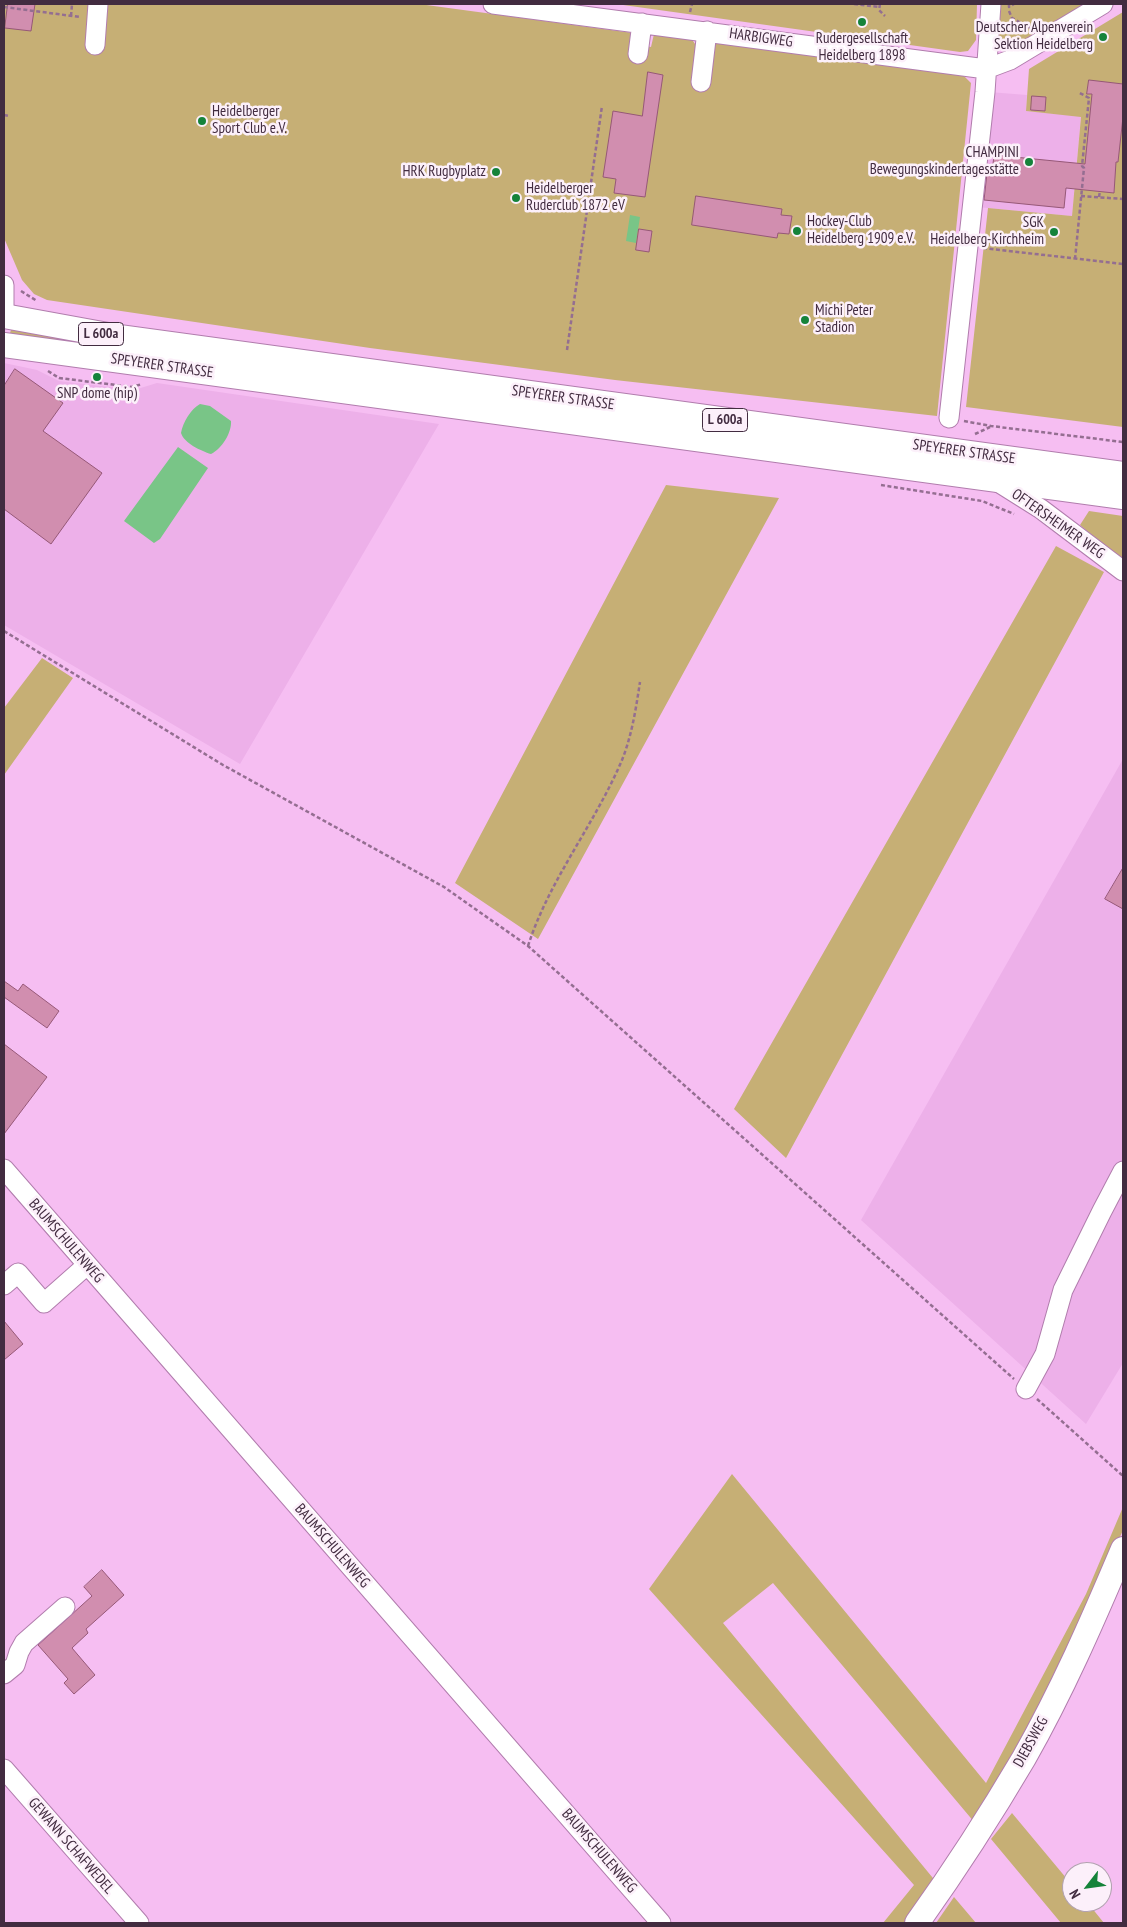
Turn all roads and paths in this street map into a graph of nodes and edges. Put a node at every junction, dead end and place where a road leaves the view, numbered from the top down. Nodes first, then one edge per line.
1 (72, 4) edge
2 (493, 4) edge
3 (854, 4) edge
4 (1014, 4) edge
5 (1103, 4) edge
6 (1003, 5) edge
7 (4, 6) edge
8 (879, 6) edge
9 (98, 12) edge
10 (70, 16) junction
11 (885, 16) dead end
12 (642, 23) junction
13 (707, 31) junction
14 (1046, 38) junction
15 (94, 45) dead end
16 (638, 54) dead end
17 (986, 69) junction
18 (701, 82) dead end
19 (1078, 92) dead end
20 (602, 106) dead end
21 (4, 115) edge
22 (9, 116) dead end
23 (1100, 191) dead end
24 (1082, 196) junction
25 (1099, 197) junction
26 (1123, 199) edge
27 (968, 246) junction
28 (1075, 259) junction
29 (1123, 264) edge
30 (4, 285) edge
31 (4, 317) edge
32 (4, 345) edge
33 (567, 350) dead end
34 (949, 418) dead end
35 (1123, 474) edge
36 (992, 478) junction
37 (1123, 497) edge
38 (1123, 571) edge
39 (4, 631) edge
40 (640, 682) dead end
41 (528, 946) junction
42 (4, 1169) edge
43 (1123, 1171) edge
44 (87, 1265) junction
45 (4, 1285) edge
46 (1026, 1389) junction
47 (1123, 1476) edge
48 (1123, 1549) edge
49 (65, 1607) dead end
50 (4, 1674) edge
51 (4, 1769) edge
52 (139, 1923) edge
53 (661, 1923) edge
54 (917, 1923) edge

1 - 10 path
2 - 12 street, HARBIGWEG
3 - 8 path
4 - 6 path
5 - 14 street, HARBIGWEG
6 - 14 path
6 - 17 street
7 - 10 path
8 - 11 path
9 - 10 path
9 - 15 street
12 - 13 street, HARBIGWEG
12 - 16 street
13 - 17 street, HARBIGWEG
13 - 18 street
14 - 17 street, HARBIGWEG
17 - 27 street
19 - 24 path
20 - 33 path
21 - 22 path
23 - 25 path
24 - 25 path
24 - 28 path
25 - 26 path
27 - 28 path
27 - 34 street
28 - 29 path
30 - 31 street
31 - 35 main road, SPEYERER STRASSE / L 600a
32 - 36 main road, SPEYERER STRASSE / L 600a
36 - 37 main road, SPEYERER STRASSE / L 600a
36 - 38 street, OFTERSHEIMER WEG
39 - 41 path
40 - 41 path
41 - 46 path
42 - 44 street, BAUMSCHULENWEG
43 - 46 street
44 - 45 street
44 - 53 street, BAUMSCHULENWEG
46 - 47 path
48 - 54 main road, DIEBSWEG
49 - 50 street
51 - 52 street, GEWANN SCHAFWEDEL

